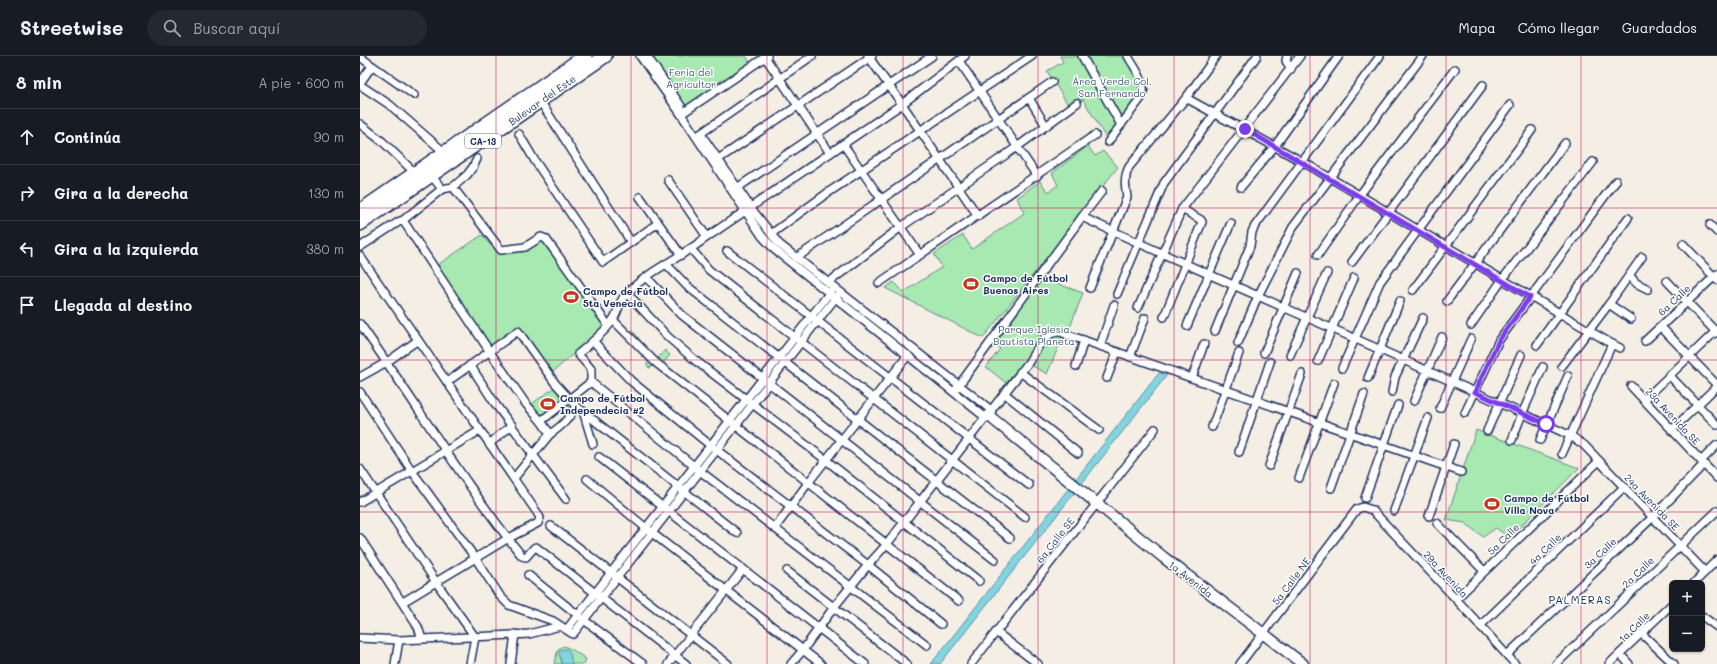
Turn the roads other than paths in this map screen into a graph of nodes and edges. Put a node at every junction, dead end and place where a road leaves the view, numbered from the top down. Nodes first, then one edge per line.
1 (585, 56) edge
2 (605, 56) edge
3 (640, 56) edge
4 (647, 56) edge
5 (766, 56) edge
6 (812, 56) edge
7 (932, 56) edge
8 (965, 56) edge
9 (1032, 56) edge
10 (1082, 56) edge
11 (1128, 56) edge
12 (1216, 56) edge
13 (1257, 56) edge
14 (1287, 56) edge
15 (1300, 56) edge
16 (1339, 56) edge
17 (1380, 56) edge
18 (1423, 56) edge
19 (360, 57) edge
20 (869, 57) edge
21 (959, 61) junction
22 (372, 66) junction
23 (1291, 69) junction
24 (1455, 69) dead end
25 (779, 79) junction
26 (1052, 82) dead end
27 (360, 84) edge
28 (1483, 85) dead end
29 (889, 86) junction
30 (979, 92) junction
31 (414, 95) dead end
32 (1029, 98) junction
33 (1186, 98) junction
34 (540, 101) junction
35 (1077, 103) dead end
36 (902, 104) junction
37 (1510, 105) dead end
38 (798, 106) junction
39 (683, 113) junction
40 (1215, 113) junction
41 (998, 120) junction
42 (360, 124) edge
43 (1121, 125) junction
44 (1046, 126) junction
45 (1245, 129) junction
46 (1532, 130) dead end
47 (921, 131) junction
48 (519, 134) dead end
49 (700, 134) junction
50 (817, 135) junction
51 (1095, 135) dead end
52 (1108, 142) dead end
53 (843, 144) junction
54 (1565, 144) dead end
55 (1275, 146) junction
56 (1017, 147) junction
57 (444, 152) junction
58 (830, 153) junction
59 (477, 159) dead end
60 (940, 159) junction
61 (718, 160) junction
62 (1303, 162) junction
63 (1592, 162) dead end
64 (861, 172) junction
65 (415, 173) junction
66 (432, 175) junction
67 (1037, 176) junction
68 (1331, 179) junction
69 (668, 180) dead end
70 (1616, 181) dead end
71 (453, 186) junction
72 (958, 186) junction
73 (1240, 187) dead end
74 (737, 188) junction
75 (442, 189) junction
76 (1102, 191) dead end
77 (1359, 196) junction
78 (640, 197) dead end
79 (881, 199) junction
80 (1182, 209) junction
81 (748, 210) junction
82 (360, 211) edge
83 (1387, 213) junction
84 (978, 216) junction
85 (1082, 217) junction
86 (1628, 218) dead end
87 (402, 221) junction
88 (658, 223) junction
89 (1232, 223) dead end
90 (360, 224) edge
91 (1710, 225) dead end
92 (901, 227) junction
93 (1417, 230) junction
94 (1113, 232) junction
95 (1717, 232) edge
96 (771, 234) junction
97 (707, 237) junction
98 (630, 242) junction
99 (1138, 243) junction
100 (1683, 244) dead end
101 (360, 247) edge
102 (1446, 248) junction
103 (691, 250) junction
104 (727, 251) dead end
105 (1162, 254) junction
106 (681, 255) junction
107 (920, 255) junction
108 (1318, 255) dead end
109 (360, 256) edge
110 (1642, 257) dead end
111 (796, 258) junction
112 (1352, 262) dead end
113 (666, 264) junction
114 (1185, 264) junction
115 (1475, 264) junction
116 (1298, 272) dead end
117 (1327, 272) dead end
118 (1210, 274) junction
119 (1630, 276) junction
120 (1716, 277) edge
121 (646, 278) junction
122 (1354, 278) dead end
123 (1502, 280) junction
124 (1667, 281) dead end
125 (828, 283) junction
126 (879, 283) dead end
127 (1234, 285) junction
128 (1090, 288) dead end
129 (1648, 289) dead end
130 (1413, 290) dead end
131 (832, 291) junction
132 (627, 293) junction
133 (1117, 294) dead end
134 (838, 295) junction
135 (1258, 296) junction
136 (1530, 297) junction
137 (1447, 300) dead end
138 (1400, 302) dead end
139 (1687, 302) junction
140 (1609, 304) junction
141 (1114, 305) dead end
142 (1283, 306) junction
143 (1138, 308) dead end
144 (1560, 314) junction
145 (811, 316) junction
146 (1164, 317) dead end
147 (1307, 317) junction
148 (1145, 318) dead end
149 (1423, 318) dead end
150 (1631, 319) dead end
151 (817, 321) junction
152 (610, 323) junction
153 (360, 324) edge
154 (1471, 325) dead end
155 (1188, 326) dead end
156 (1661, 327) junction
157 (1331, 328) junction
158 (1215, 331) dead end
159 (1590, 331) junction
160 (1716, 332) edge
161 (1442, 337) dead end
162 (794, 338) junction
163 (1355, 339) junction
164 (1471, 339) dead end
165 (418, 340) junction
166 (1084, 340) junction
167 (593, 341) junction
168 (1645, 341) dead end
169 (800, 343) junction
170 (1238, 343) dead end
171 (1204, 344) dead end
172 (1612, 344) junction
173 (1537, 345) dead end
174 (1100, 346) junction
175 (1620, 348) dead end
176 (1380, 350) junction
177 (490, 352) junction
178 (1117, 352) junction
179 (1239, 352) dead end
180 (1264, 353) dead end
181 (908, 355) junction
182 (1290, 355) dead end
183 (1521, 355) dead end
184 (1690, 356) junction
185 (1130, 357) junction
186 (778, 358) junction
187 (1318, 361) dead end
188 (1403, 361) junction
189 (387, 362) junction
190 (1270, 362) dead end
191 (785, 363) junction
192 (470, 365) junction
193 (1076, 366) dead end
194 (1562, 366) dead end
195 (1543, 367) dead end
196 (1342, 368) dead end
197 (1426, 371) junction
198 (1020, 372) junction
199 (1302, 374) dead end
200 (1568, 376) dead end
201 (1669, 376) junction
202 (360, 377) edge
203 (891, 378) junction
204 (1108, 378) dead end
205 (1192, 378) junction
206 (1368, 378) dead end
207 (762, 379) junction
208 (448, 382) junction
209 (591, 382) junction
210 (1451, 382) junction
211 (769, 383) junction
212 (1334, 383) dead end
213 (959, 386) junction
214 (1631, 386) dead end
215 (1717, 386) edge
216 (1226, 390) junction
217 (360, 392) edge
218 (954, 392) junction
219 (1392, 392) dead end
220 (1475, 392) junction
221 (1004, 393) junction
222 (1364, 394) dead end
223 (570, 399) junction
224 (746, 399) junction
225 (875, 399) junction
226 (1644, 400) junction
227 (1256, 401) junction
228 (1414, 401) dead end
229 (1499, 403) junction
230 (753, 404) junction
231 (1398, 404) dead end
232 (1698, 405) junction
233 (576, 406) junction
234 (1440, 408) dead end
235 (583, 411) junction
236 (1288, 412) junction
237 (1465, 413) dead end
238 (1522, 414) junction
239 (990, 416) junction
240 (1428, 418) dead end
241 (859, 420) junction
242 (541, 421) junction
243 (730, 421) junction
244 (1319, 423) junction
245 (1546, 424) junction
246 (512, 425) junction
247 (736, 426) junction
248 (1717, 426) edge
249 (1212, 428) dead end
250 (1155, 429) dead end
251 (1099, 430) dead end
252 (1672, 430) junction
253 (479, 431) junction
254 (1487, 431) dead end
255 (550, 434) junction
256 (1350, 434) junction
257 (1571, 436) junction
258 (968, 439) junction
259 (842, 440) junction
260 (1512, 440) dead end
261 (1540, 440) dead end
262 (489, 444) junction
263 (593, 444) dead end
264 (1454, 444) dead end
265 (710, 445) junction
266 (1382, 445) junction
267 (1717, 445) edge
268 (445, 450) junction
269 (717, 450) junction
270 (1240, 452) dead end
271 (533, 453) junction
272 (1078, 453) dead end
273 (1562, 454) dead end
274 (600, 457) dead end
275 (1415, 457) junction
276 (826, 460) junction
277 (952, 460) junction
278 (1599, 461) junction
279 (1702, 462) junction
280 (1269, 466) dead end
281 (1446, 467) junction
282 (360, 469) edge
283 (697, 469) junction
284 (412, 471) junction
285 (1461, 472) dead end
286 (514, 478) junction
287 (1299, 478) dead end
288 (1717, 478) edge
289 (587, 479) dead end
290 (937, 480) junction
291 (808, 483) junction
292 (1029, 485) dead end
293 (1624, 487) junction
294 (1331, 488) dead end
295 (682, 489) junction
296 (376, 492) junction
297 (1365, 498) dead end
298 (566, 499) dead end
299 (920, 501) junction
300 (360, 502) edge
301 (1097, 503) junction
302 (791, 507) junction
303 (665, 509) junction
304 (1357, 509) joint
305 (1717, 511) edge
306 (1394, 512) dead end
307 (1429, 516) dead end
308 (1025, 517) dead end
309 (1653, 517) junction
310 (904, 522) junction
311 (1437, 522) dead end
312 (551, 526) dead end
313 (646, 527) junction
314 (775, 528) junction
315 (652, 532) junction
316 (737, 533) dead end
317 (360, 538) edge
318 (1010, 538) dead end
319 (507, 539) junction
320 (887, 544) junction
321 (1680, 545) junction
322 (476, 559) junction
323 (995, 560) dead end
324 (1717, 560) edge
325 (868, 564) junction
326 (743, 569) junction
327 (1484, 571) junction
328 (787, 572) dead end
329 (1705, 572) junction
330 (611, 573) junction
331 (528, 575) dead end
332 (618, 577) junction
333 (1697, 580) edge
334 (979, 581) dead end
335 (436, 582) junction
336 (850, 587) junction
337 (727, 590) junction
338 (594, 594) junction
339 (601, 599) junction
340 (1456, 599) junction
341 (959, 601) dead end
342 (402, 602) junction
343 (834, 607) junction
344 (1669, 607) edge
345 (581, 617) junction
346 (1705, 618) edge
347 (941, 624) dead end
348 (1480, 626) junction
349 (818, 627) junction
350 (1717, 627) edge
351 (563, 628) junction
352 (996, 632) junction
353 (1641, 633) junction
354 (515, 634) junction
355 (692, 634) junction
356 (1264, 634) junction
357 (475, 637) junction
358 (360, 638) edge
359 (422, 639) junction
360 (399, 640) junction
361 (927, 645) dead end
362 (804, 650) junction
363 (1620, 654) junction
364 (675, 655) junction
365 (1508, 656) junction
366 (395, 664) edge
367 (470, 664) edge
368 (511, 664) edge
369 (643, 664) edge
370 (668, 664) edge
371 (686, 664) edge
372 (728, 664) edge
373 (791, 664) edge
374 (821, 664) edge
375 (865, 664) edge
376 (907, 664) edge
377 (971, 664) edge
378 (1038, 664) edge
379 (1240, 664) edge
380 (1303, 664) edge
381 (1515, 664) edge
382 (1556, 664) edge
383 (1609, 664) edge
384 (1629, 664) edge
385 (1674, 664) edge

1 - 57 highway, Bulevar del Este / CA-13
2 - 34 highway, Bulevar del Este / CA-13
3 - 39 street
4 - 39 street
5 - 25 street
5 - 39 street
6 - 25 street
7 - 29 street
8 - 21 street
9 - 30 street
10 - 43 street
11 - 43 street
12 - 33 street
13 - 40 street
14 - 23 street
15 - 23 street
16 - 55 street
17 - 62 street
18 - 68 street
19 - 22 street
20 - 29 street
20 - 38 street
21 - 30 street
21 - 36 street
22 - 27 street
22 - 31 street
23 - 45 street
24 - 77 street
25 - 38 street
25 - 49 street
26 - 32 street
27 - 57 street
28 - 83 street
29 - 36 street
29 - 50 street
30 - 41 street
30 - 47 street
32 - 41 street
32 - 44 street
33 - 40 street
33 - 94 street
34 - 66 highway, Bulevar del Este / CA-13
34 - 98 street
35 - 44 street
36 - 47 street
36 - 53 street
37 - 93 street
38 - 50 street
38 - 61 street
39 - 49 street
39 - 81 street
40 - 45 street
40 - 99 street
41 - 56 street
41 - 60 street
42 - 65 street
43 - 52 street
44 - 56 street
45 - 55 street
45 - 80 street
46 - 102 street
47 - 60 street
47 - 64 street
48 - 98 street
49 - 61 street
50 - 58 street
50 - 74 street
51 - 67 street
53 - 58 street
53 - 64 street
54 - 115 street
55 - 62 street
55 - 73 street
56 - 67 street
56 - 72 street
57 - 65 highway, Bulevar del Este / CA-13
58 - 81 street
59 - 71 street
60 - 72 street
60 - 79 street
61 - 74 street
62 - 68 street
62 - 127 street
63 - 123 street
64 - 79 street
64 - 96 street
65 - 82 highway, Bulevar del Este / CA-13
66 - 75 street
66 - 90 highway, Bulevar del Este / CA-13
67 - 84 street
68 - 77 street
68 - 135 street
69 - 97 street
70 - 136 street
71 - 75 street
71 - 152 street
72 - 84 street
72 - 92 street
74 - 81 street
75 - 87 street
76 - 85 street
77 - 83 street
77 - 108 street
78 - 88 street
79 - 92 street
79 - 111 street
80 - 105 street
80 - 114 street
81 - 96 street
81 - 97 street
81 - 131 street
83 - 93 street
83 - 112 street
84 - 107 street
85 - 94 street, 24a Avenida SE
85 - 213 street
86 - 144 street
87 - 101 street
87 - 177 street
88 - 98 street
88 - 106 street
89 - 118 street
91 - 95 street
92 - 107 street
92 - 125 street
93 - 102 street
93 - 163 street
94 - 99 street, 24a Avenida SE
94 - 128 street
96 - 111 street
97 - 103 street
99 - 105 street, 24a Avenida SE
99 - 133 street
100 - 120 street
102 - 115 street
102 - 130 street
103 - 106 street
103 - 162 street
104 - 145 street
105 - 114 street, 24a Avenida SE
105 - 143 street
106 - 113 street
107 - 126 street
109 - 165 street
110 - 119 street
111 - 125 street
113 - 121 street
113 - 186 street
114 - 118 street, 24a Avenida SE
114 - 146 street
115 - 123 street
115 - 137 street
116 - 142 street
117 - 147 street
118 - 127 street, 24a Avenida SE
118 - 155 street
119 - 129 street
119 - 140 street
120 - 139 street, 6a Calle
121 - 132 street
121 - 207 street
122 - 157 street
123 - 136 street
123 - 154 street
124 - 139 street
125 - 131 street
127 - 135 street, 24a Avenida SE
127 - 158 street
131 - 134 street
131 - 145 street
132 - 152 street
132 - 224 street
134 - 151 street
134 - 181 street
134 - 213 street
135 - 142 street, 24a Avenida SE
135 - 170 street
136 - 144 street
136 - 220 street
138 - 176 street
139 - 156 street, 6a Calle
139 - 160 street
140 - 150 street
140 - 159 street
141 - 174 street
142 - 147 street, 24a Avenida SE
142 - 180 street
144 - 159 street
144 - 173 street
145 - 151 street
145 - 162 street
147 - 157 street, 24a Avenida SE
147 - 182 street
148 - 185 street
149 - 188 street
151 - 169 street
151 - 203 street
152 - 167 street
152 - 243 street
153 - 189 street
156 - 168 street, 6a Calle
156 - 184 street
157 - 163 street, 24a Avenida SE
157 - 187 street
159 - 172 street
159 - 194 street
160 - 184 street
161 - 197 street
162 - 169 street
162 - 186 street
163 - 176 street, 24a Avenida SE
163 - 196 street
164 - 210 street
165 - 189 street
165 - 208 street
166 - 174 street
166 - 193 street
166 - 198 street
167 - 209 street
167 - 265 street
169 - 191 street
169 - 225 street
171 - 205 street
172 - 175 street
172 - 257 street
174 - 178 street
176 - 188 street, 24a Avenida SE
176 - 206 street
177 - 192 street
177 - 223 street
177 - 242 street
178 - 185 street
178 - 204 street
179 - 216 street
181 - 203 street
181 - 218 street
183 - 229 street
184 - 201 street
184 - 215 street
185 - 205 street
186 - 191 street
186 - 207 street
188 - 197 street, 24a Avenida SE
188 - 219 street
189 - 202 street
189 - 268 street
190 - 227 street
191 - 211 street
191 - 241 street
192 - 208 street
192 - 246 street
195 - 238 street
197 - 210 street, 24a Avenida SE
197 - 228 street
198 - 221 street
198 - 251 street
199 - 236 street
200 - 245 street
201 - 226 street
201 - 232 street
203 - 225 street
203 - 258 street
205 - 216 street
207 - 211 street
207 - 224 street
208 - 253 street
209 - 223 street
209 - 283 street
210 - 220 street, 24a Avenida SE
210 - 234 street
211 - 230 street
211 - 259 street
212 - 244 street
213 - 218 street
213 - 239 street
214 - 226 street, 23a Avenida SE
215 - 232 street
216 - 227 street
216 - 249 street
217 - 284 street
218 - 239 street
220 - 229 street, 24a Avenida SE
220 - 237 street
221 - 239 street
221 - 272 street
222 - 256 street
223 - 233 street
223 - 242 street
224 - 230 street
224 - 243 street
225 - 241 street
225 - 277 street
226 - 252 street, 23a Avenida SE
227 - 236 street
227 - 270 street
229 - 238 street, 24a Avenida SE
229 - 254 street
230 - 247 street
230 - 276 street
231 - 266 street
232 - 248 street
232 - 252 street
233 - 235 street
233 - 255 street
235 - 263 street
235 - 295 street
236 - 244 street
236 - 280 street
238 - 245 street, 24a Avenida SE
238 - 260 street
239 - 258 street
239 - 301 street, 1a Avenida
240 - 275 street
241 - 259 street
241 - 290 street
242 - 255 street
243 - 247 street
243 - 265 street
244 - 256 street
244 - 287 street
245 - 257 street, 24a Avenida SE
245 - 261 street
246 - 262 street
246 - 271 street
247 - 269 street
247 - 291 street
250 - 301 street, 6a Calle SE
252 - 279 street, 23a Avenida SE
253 - 262 street
253 - 268 street
255 - 271 street
256 - 266 street
256 - 294 street
257 - 273 street
257 - 278 street, 24a Avenida SE
258 - 277 street
258 - 292 street
259 - 276 street
259 - 299 street
262 - 286 street
264 - 281 street
265 - 269 street
265 - 283 street
266 - 275 street
266 - 297 street
267 - 279 street, 3a Calle
268 - 284 street
268 - 319 street
269 - 283 street
269 - 302 street
271 - 286 street
271 - 298 street
274 - 303 street
275 - 281 street
275 - 306 street
276 - 291 street
276 - 310 street
277 - 290 street
277 - 308 street
278 - 293 street, 24a Avenida SE
278 - 327 street, 5a Calle
279 - 288 street, 23a Avenida SE
279 - 309 street, 3a Calle
281 - 285 street
281 - 307 street
282 - 296 street
283 - 295 street
283 - 314 street
284 - 296 street
284 - 322 street
286 - 319 street
289 - 313 street
290 - 299 street
290 - 318 street
291 - 302 street
291 - 320 street
293 - 309 street, 24a Avenida SE
293 - 348 street, 4a Calle
295 - 303 street
295 - 316 street
296 - 300 street
296 - 335 street
299 - 310 street
299 - 323 street
301 - 352 street, 6a Calle SE
301 - 356 street, 1a Avenida
302 - 314 street
302 - 325 street
303 - 313 street
303 - 315 street
303 - 326 street
304 - 340 street, 29a Avenida
304 - 356 street, 5a Calle NE
305 - 321 street, 2a Calle
309 - 321 street, 24a Avenida SE
309 - 365 street, 3a Calle
310 - 320 street
310 - 334 street
311 - 327 street
312 - 330 street
313 - 315 street
313 - 330 street
314 - 336 street
315 - 332 street
315 - 337 street
317 - 342 street
319 - 322 street
319 - 338 street
320 - 325 street
320 - 341 street
321 - 329 street, 24a Avenida SE
321 - 382 street, 2a Calle
322 - 335 street
322 - 351 street
324 - 329 street
325 - 336 street
325 - 347 street
326 - 337 street
326 - 349 street
327 - 340 street, 5a Calle
328 - 343 street
329 - 333 street
330 - 332 street
330 - 338 street
331 - 345 street
332 - 339 street
332 - 355 street
335 - 342 street
335 - 357 street
336 - 343 street
336 - 361 street
337 - 355 street
337 - 362 street
338 - 339 street
338 - 345 street
339 - 345 street
339 - 364 street
340 - 348 street, 29a Avenida
342 - 359 street
343 - 349 street
343 - 376 street
344 - 353 street, 1a Calle
345 - 351 street
345 - 351 street
345 - 369 street
346 - 350 street
348 - 365 street, 29a Avenida
349 - 362 street
349 - 375 street
351 - 354 street
352 - 377 street, 6a Calle SE
352 - 378 street
353 - 363 street, 1a Calle
353 - 385 street
354 - 357 street
354 - 368 street
355 - 364 street
355 - 372 street
356 - 379 street, 5a Calle NE
356 - 380 street, 1a Avenida
357 - 359 street
357 - 367 street
358 - 360 street
359 - 360 street
360 - 366 street
362 - 373 street
362 - 374 street
363 - 383 street, 1a Calle
363 - 384 street
364 - 370 street
364 - 371 street
365 - 381 street, 29a Avenida

